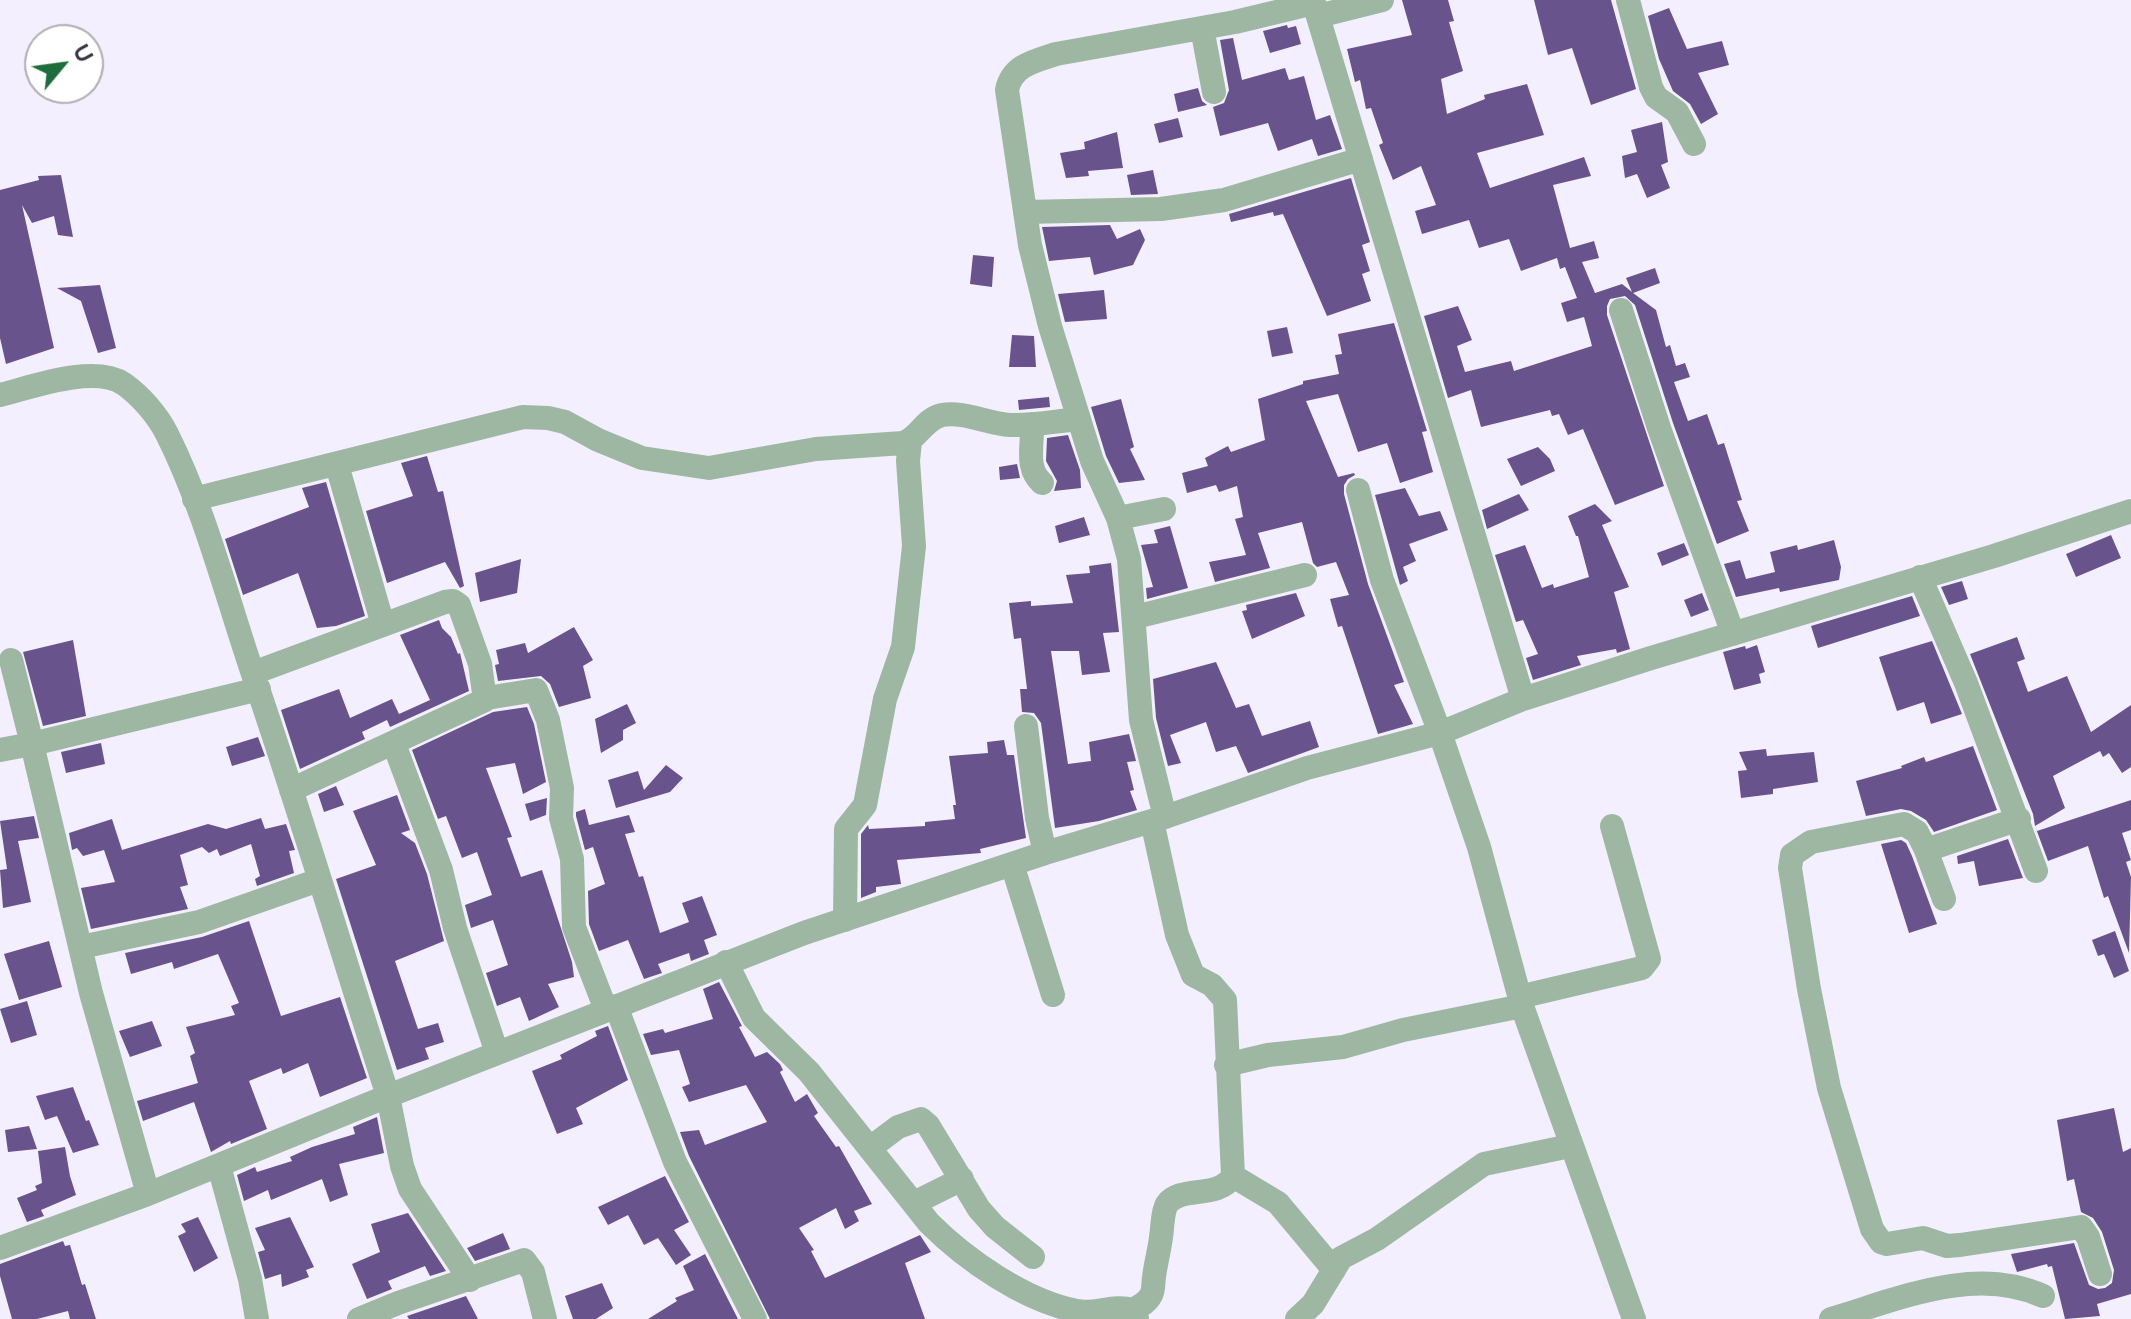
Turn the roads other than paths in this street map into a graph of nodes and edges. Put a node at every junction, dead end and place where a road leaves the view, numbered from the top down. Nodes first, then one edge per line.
1 (1382, 0) edge
2 (1628, 0) edge
3 (1315, 6) edge
4 (1202, 28) junction
5 (1214, 92) dead end
6 (1694, 144) dead end
7 (1361, 159) junction
8 (1025, 212) junction
9 (1621, 310) dead end
10 (0, 395) edge
11 (1079, 419) junction
12 (1032, 424) junction
13 (910, 441) junction
14 (337, 465) junction
15 (1042, 483) dead end
16 (1358, 490) dead end
17 (194, 499) junction
18 (1164, 509) dead end
19 (2131, 511) edge
20 (1118, 518) junction
21 (1305, 575) dead end
22 (1920, 577) junction
23 (1135, 617) junction
24 (383, 625) junction
25 (1733, 634) junction
26 (11, 660) dead end
27 (256, 681) junction
28 (487, 698) junction
29 (1523, 699) junction
30 (1026, 726) dead end
31 (1440, 733) junction
32 (32, 744) junction
33 (394, 744) junction
34 (0, 750) edge
35 (291, 790) junction
36 (1159, 819) junction
37 (2019, 819) junction
38 (1612, 826) dead end
39 (1926, 850) junction
40 (1045, 853) junction
41 (1012, 864) junction
42 (2036, 871) dead end
43 (319, 880) junction
44 (1944, 899) dead end
45 (845, 920) junction
46 (81, 947) junction
47 (726, 962) junction
48 (1053, 995) dead end
49 (1520, 1001) junction
50 (611, 1008) junction
51 (497, 1053) junction
52 (1226, 1065) junction
53 (388, 1096) junction
54 (1570, 1146) junction
55 (870, 1148) junction
56 (219, 1166) junction
57 (1233, 1176) junction
58 (962, 1179) junction
59 (148, 1194) junction
60 (914, 1203) junction
61 (0, 1248) edge
62 (1033, 1257) dead end
63 (1334, 1270) junction
64 (2100, 1274) dead end
65 (470, 1280) junction
66 (2043, 1296) dead end
67 (1135, 1315) edge
68 (257, 1319) edge
69 (359, 1319) edge
70 (545, 1319) edge
71 (755, 1319) edge
72 (1297, 1319) edge
73 (1634, 1319) edge
74 (1831, 1319) edge

1 - 3 street
2 - 6 street
3 - 4 street
3 - 7 street
4 - 5 street
4 - 8 street
7 - 8 street
7 - 29 street
8 - 11 street
9 - 25 street
10 - 17 street
11 - 12 street
11 - 20 street
12 - 13 street
12 - 15 street
13 - 14 street
13 - 45 street
14 - 17 street
14 - 24 street
16 - 31 street
17 - 27 street
18 - 20 street
19 - 22 street
20 - 23 street
21 - 23 street
22 - 25 street
22 - 37 street
23 - 36 street
24 - 27 street
24 - 28 street
25 - 29 street
26 - 32 street
27 - 32 street
27 - 35 street
28 - 33 street
28 - 50 street
29 - 31 street
30 - 40 street
31 - 36 street
31 - 49 street
32 - 34 street
32 - 46 street
33 - 35 street
33 - 51 street
35 - 43 street
36 - 40 street
36 - 52 street
37 - 39 street
37 - 42 street
38 - 49 street
39 - 44 street
39 - 64 street
40 - 41 street
41 - 45 street
41 - 48 street
43 - 46 street
43 - 53 street
45 - 47 street
46 - 59 street
47 - 50 street
47 - 55 street
49 - 52 street
49 - 54 street
50 - 51 street
50 - 71 street
51 - 53 street
52 - 57 street
53 - 56 street
53 - 65 street
54 - 63 street
54 - 73 street
55 - 58 street
55 - 60 street
56 - 59 street
56 - 68 street
57 - 63 street
57 - 67 street
58 - 60 street
58 - 62 street
59 - 61 street
60 - 67 street
63 - 72 street
65 - 69 street
65 - 70 street
66 - 74 street

